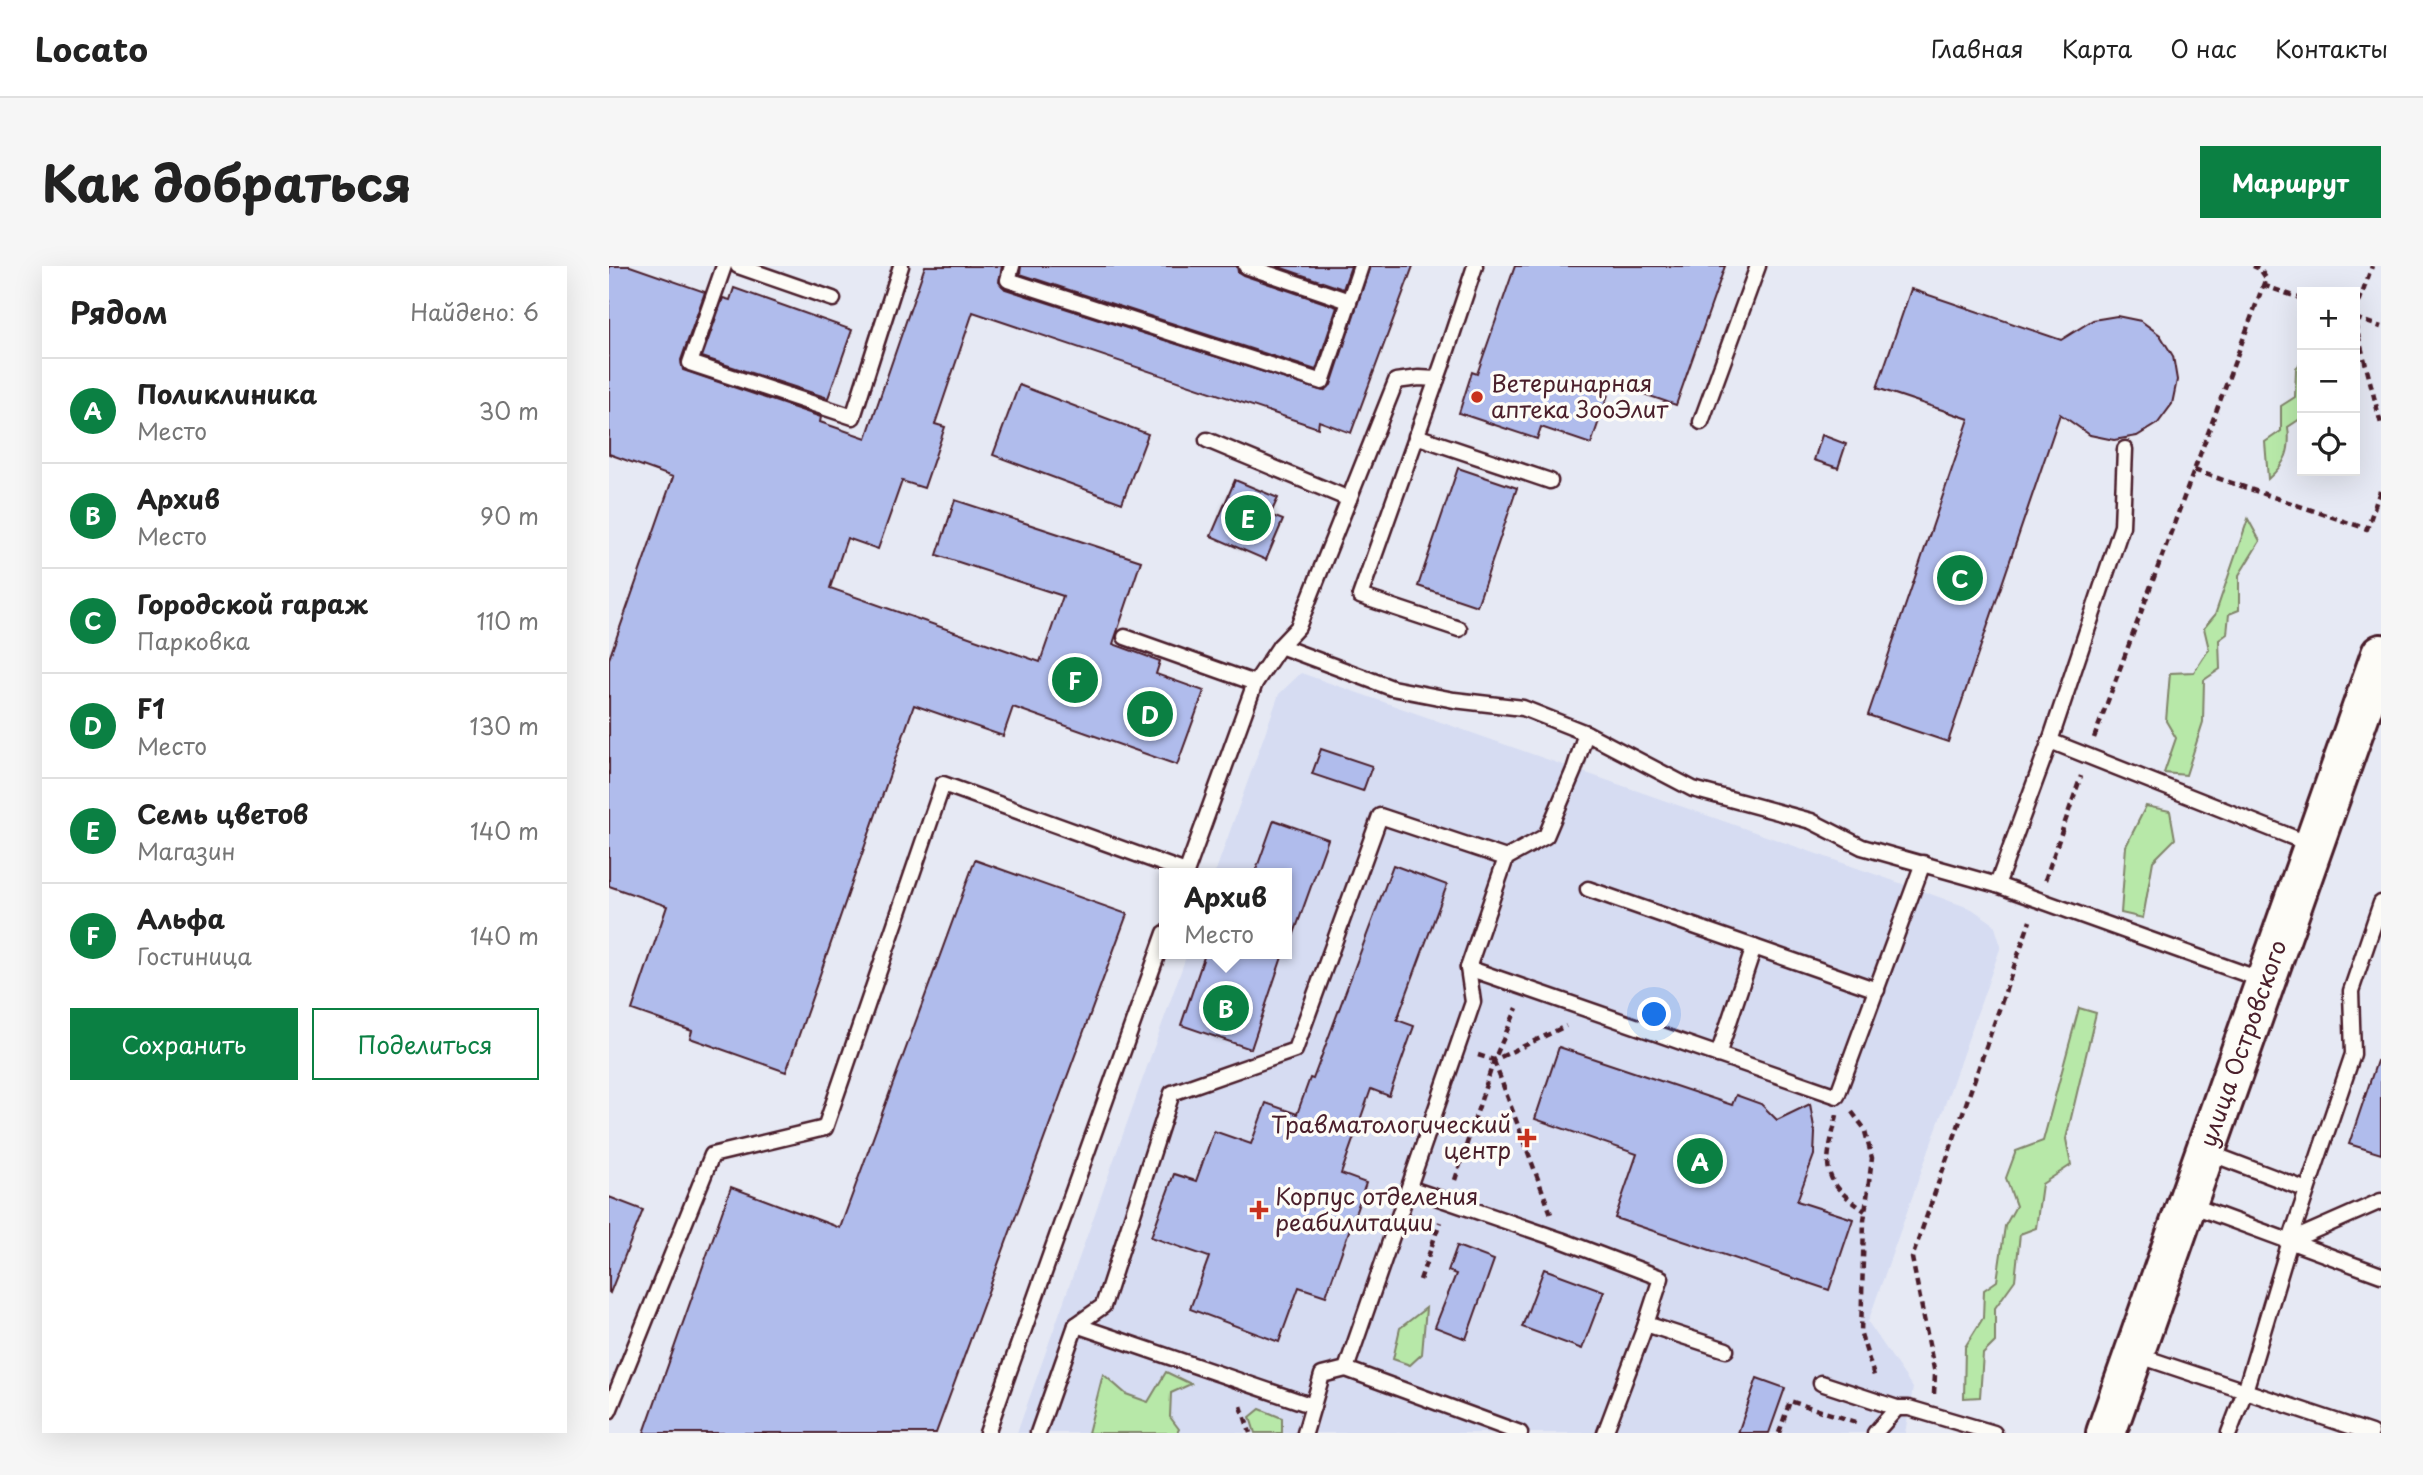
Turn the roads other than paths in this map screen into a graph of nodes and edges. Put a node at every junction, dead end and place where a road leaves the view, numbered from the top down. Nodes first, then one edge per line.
1 (724, 266) edge
2 (901, 266) edge
3 (1012, 266) edge
4 (1247, 266) edge
5 (1361, 266) edge
6 (1475, 266) edge
7 (1758, 266) edge
8 (742, 267) edge
9 (833, 299) dead end
10 (1349, 301) junction
11 (1437, 379) junction
12 (1701, 422) dead end
13 (1416, 436) junction
14 (1207, 440) dead end
15 (2125, 449) dead end
16 (1550, 481) dead end
17 (1349, 499) junction
18 (1459, 629) dead end
19 (1125, 637) dead end
20 (1280, 646) junction
21 (2381, 654) edge
22 (1255, 683) junction
23 (1586, 733) junction
24 (2050, 741) junction
25 (2314, 846) junction
26 (1506, 858) junction
27 (1923, 863) junction
28 (1172, 868) edge
29 (1188, 868) edge
30 (1997, 885) junction
31 (1587, 889) dead end
32 (2381, 903) edge
33 (1754, 947) junction
34 (1159, 950) edge
35 (1468, 968) junction
36 (2265, 981) junction
37 (1877, 990) junction
38 (1718, 1055) junction
39 (2205, 1151) junction
40 (1409, 1188) junction
41 (2307, 1190) junction
42 (2381, 1201) edge
43 (2187, 1203) junction
44 (2290, 1241) junction
45 (2381, 1275) edge
46 (1646, 1324) junction
47 (1076, 1325) junction
48 (1725, 1350) dead end
49 (2134, 1354) junction
50 (1346, 1368) junction
51 (1821, 1383) dead end
52 (2245, 1391) junction
53 (1313, 1406) junction
54 (1890, 1406) junction
55 (609, 1411) edge
56 (1485, 1427) edge
57 (1870, 1429) edge
58 (987, 1433) edge
59 (1038, 1433) edge
60 (1305, 1433) edge
61 (1520, 1433) edge
62 (1605, 1433) edge
63 (1993, 1433) edge
64 (2106, 1433) edge
65 (2229, 1433) edge
66 (2371, 1433) edge

1 - 2 lane
3 - 10 lane
4 - 10 lane
5 - 10 lane
6 - 11 lane
7 - 12 lane
8 - 9 lane
11 - 13 lane
11 - 17 lane
13 - 16 lane
13 - 18 lane
14 - 17 lane
15 - 24 lane
17 - 20 lane
19 - 22 lane
20 - 22 lane
20 - 23 lane
21 - 25 main road, улица Островского
22 - 29 lane
23 - 26 lane
23 - 27 lane
24 - 25 lane
24 - 30 lane
25 - 36 main road, улица Островского
26 - 35 lane
26 - 47 lane
27 - 30 lane
27 - 37 lane
28 - 55 lane
30 - 36 lane
31 - 33 lane
32 - 41 lane
33 - 37 lane
33 - 38 lane
34 - 58 lane
35 - 38 lane
35 - 40 lane
36 - 39 main road, улица Островского
37 - 38 lane
39 - 41 lane
39 - 43 main road, улица Островского
40 - 46 lane
40 - 50 lane
41 - 44 lane
42 - 44 lane
43 - 44 lane
43 - 49 main road, улица Островского
44 - 45 lane
44 - 52 lane
46 - 48 lane
46 - 62 lane
47 - 53 lane
47 - 59 lane
49 - 52 lane
49 - 64 main road, улица Островского
50 - 53 lane
50 - 56 lane
51 - 54 lane
52 - 65 lane
52 - 66 lane
53 - 60 lane
54 - 57 lane
54 - 63 lane
56 - 61 lane

